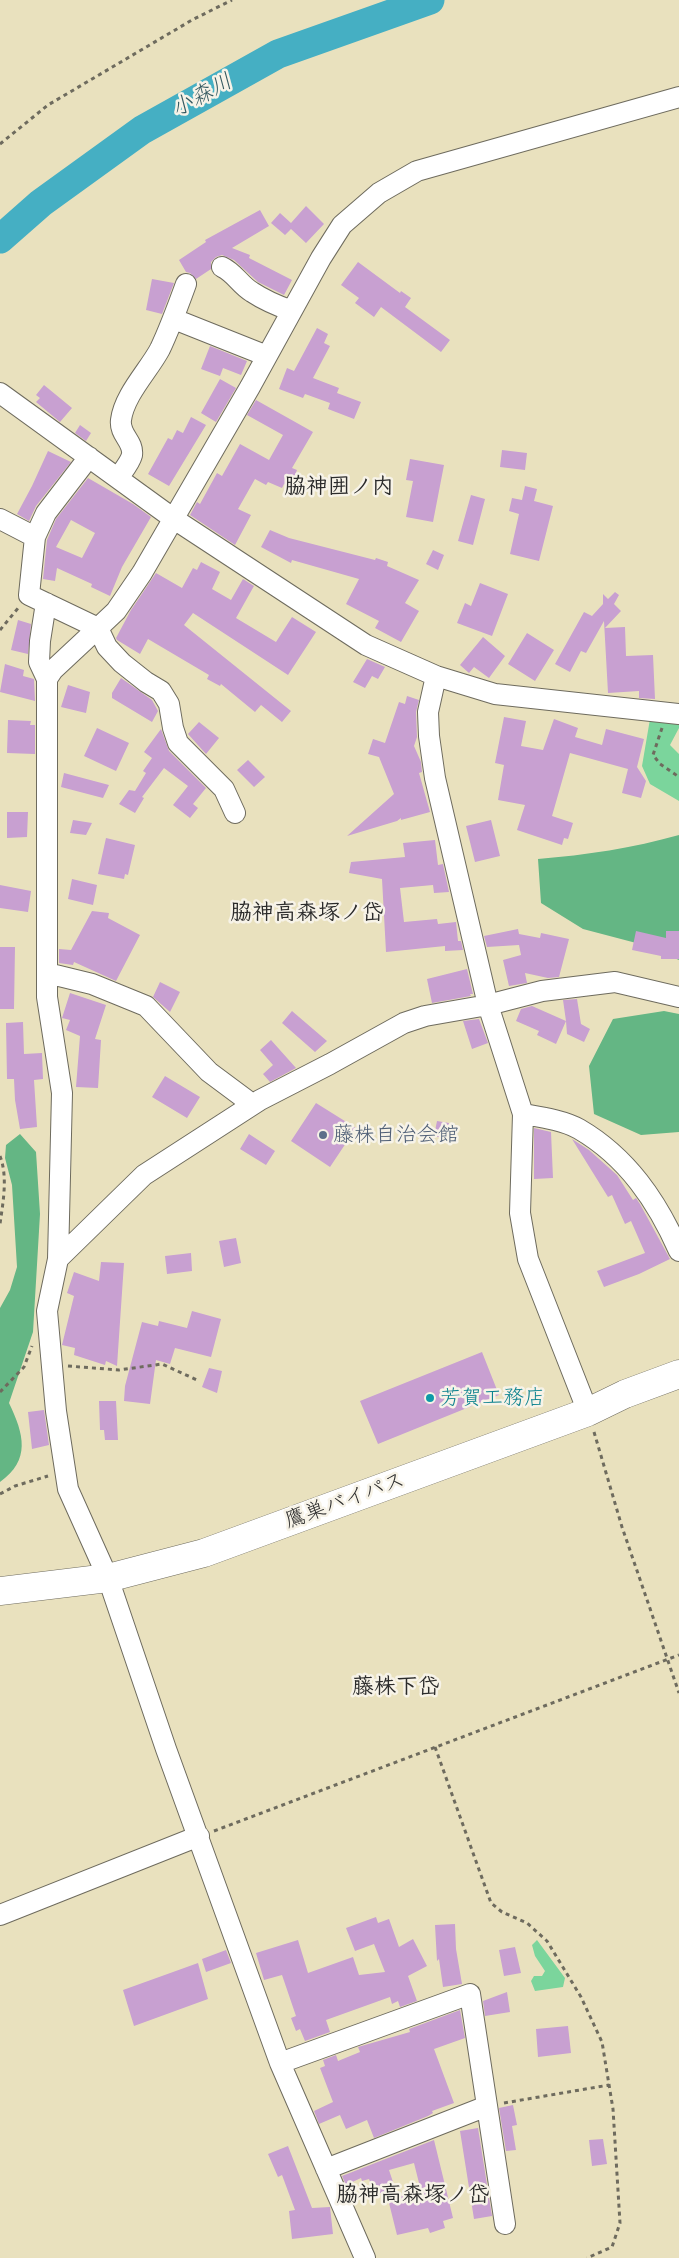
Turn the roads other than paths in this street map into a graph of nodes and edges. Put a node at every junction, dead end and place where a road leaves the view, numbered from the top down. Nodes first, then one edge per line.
1 (679, 97) edge
2 (222, 267) dead end
3 (186, 284) dead end
4 (292, 311) junction
5 (174, 319) junction
6 (267, 356) junction
7 (0, 393) edge
8 (88, 457) junction
9 (118, 478) junction
10 (0, 519) edge
11 (174, 519) junction
12 (35, 538) junction
13 (37, 599) junction
14 (98, 628) junction
15 (436, 676) junction
16 (47, 679) junction
17 (673, 714) edge
18 (234, 813) dead end
19 (47, 973) junction
20 (679, 997) edge
21 (488, 1004) junction
22 (252, 1104) junction
23 (523, 1114) junction
24 (679, 1251) edge
25 (58, 1259) junction
26 (679, 1374) edge
27 (588, 1412) junction
28 (108, 1578) junction
29 (0, 1591) edge
30 (199, 1836) junction
31 (0, 1915) edge
32 (280, 2064) junction
33 (487, 2106) junction
34 (326, 2169) junction
35 (505, 2224) dead end
36 (365, 2258) edge

1 - 4 street
2 - 4 street
3 - 5 street
4 - 6 street
5 - 6 street
5 - 9 street
6 - 11 street
7 - 8 street
8 - 9 street
8 - 12 street
9 - 11 street
10 - 12 street
11 - 14 street
11 - 15 street
12 - 13 street
13 - 14 street
13 - 16 street
14 - 16 street
14 - 18 street
15 - 17 street
15 - 21 street
16 - 19 street
19 - 22 street
19 - 25 street
20 - 21 street
21 - 22 street
21 - 23 street
22 - 25 street
23 - 24 street
23 - 27 street
25 - 28 street
26 - 27 highway, 鷹巣バイパス
27 - 28 highway, 鷹巣バイパス
28 - 29 highway, 鷹巣バイパス
28 - 30 street
30 - 31 street
30 - 32 street
32 - 33 street
32 - 34 street
33 - 34 street
33 - 35 street
34 - 36 street

